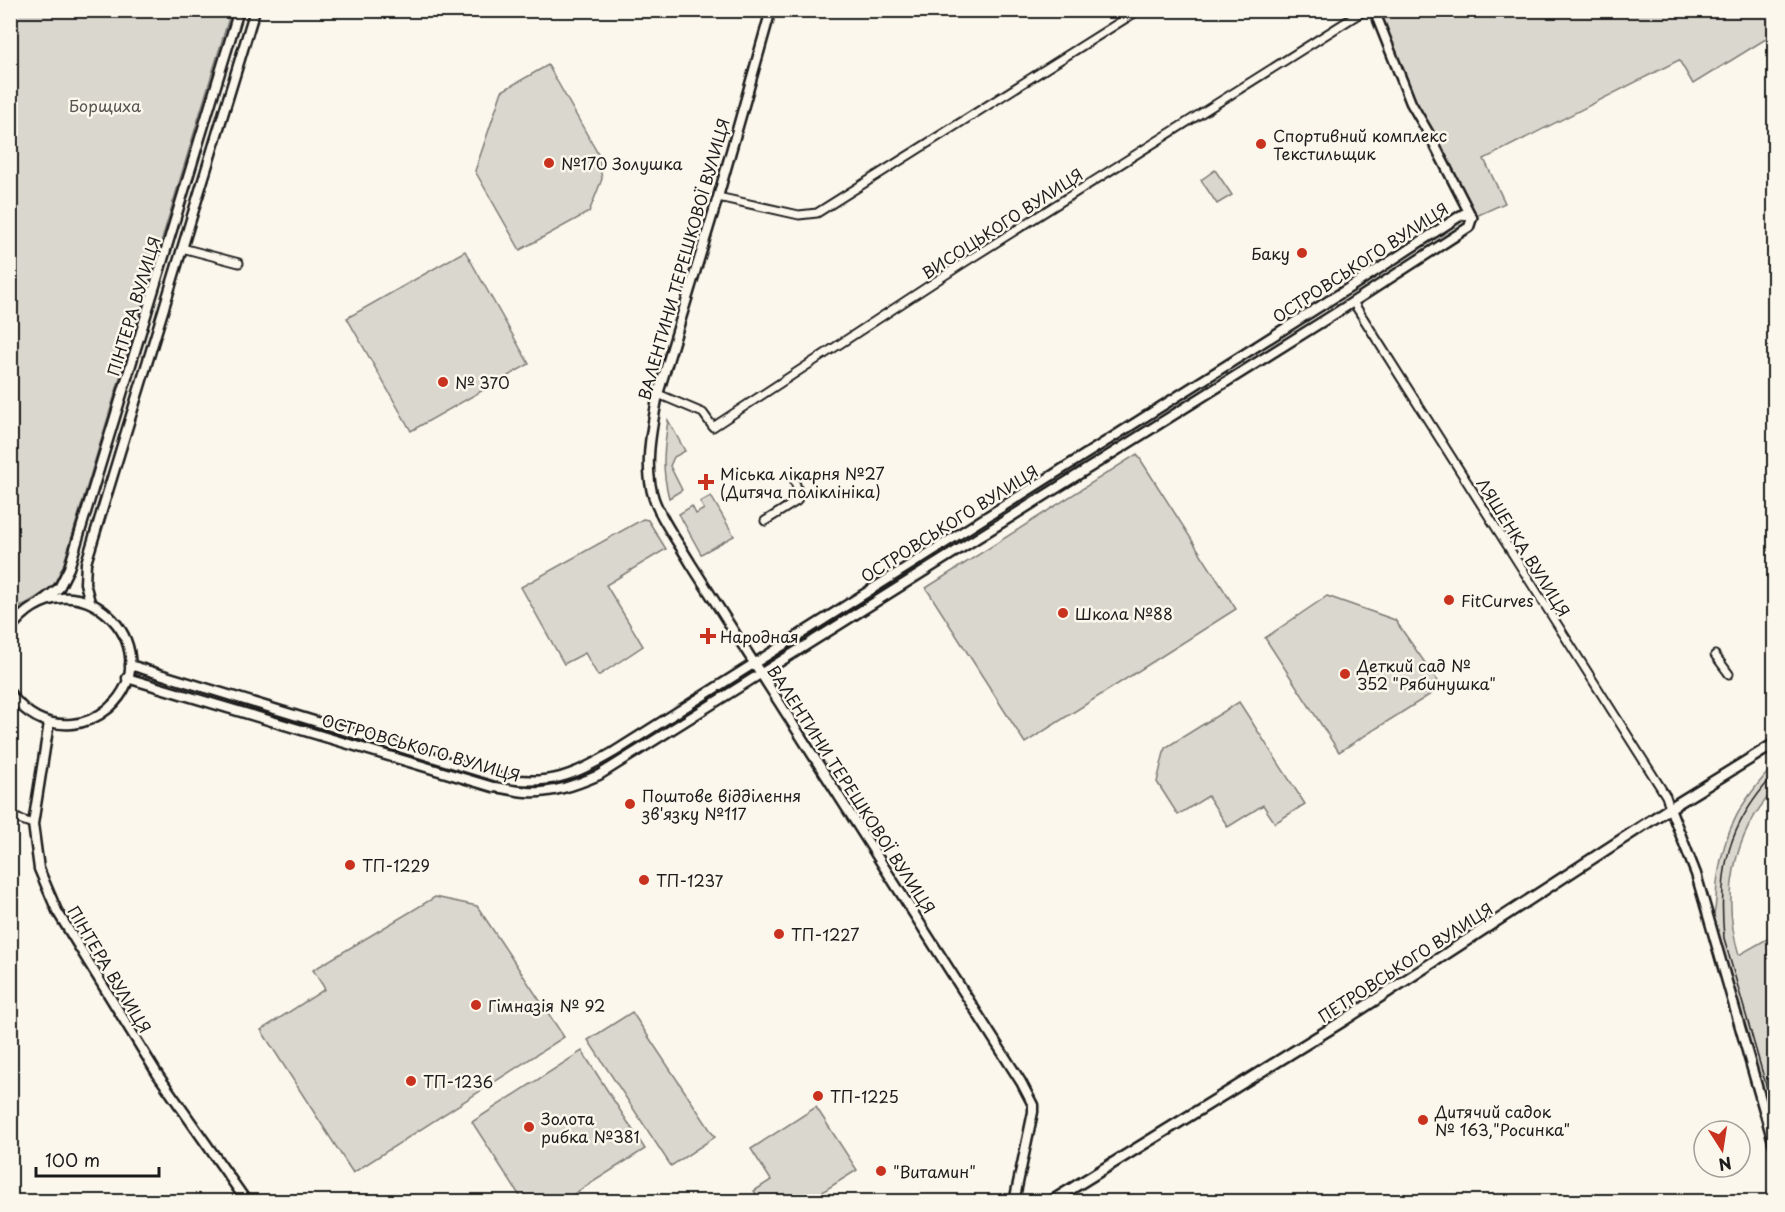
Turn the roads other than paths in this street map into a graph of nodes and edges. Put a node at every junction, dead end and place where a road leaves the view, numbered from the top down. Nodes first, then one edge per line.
1 (239, 10) edge
2 (255, 10) edge
3 (771, 10) edge
4 (1139, 10) edge
5 (1365, 10) edge
6 (1374, 10) edge
7 (197, 150) junction
8 (211, 155) junction
9 (193, 161) junction
10 (207, 165) junction
11 (718, 197) junction
12 (1472, 218) junction
13 (182, 248) junction
14 (239, 263) dead end
15 (1353, 302) junction
16 (658, 394) junction
17 (795, 482) dead end
18 (765, 520) dead end
19 (41, 602) junction
20 (90, 602) junction
21 (10, 629) edge
22 (1715, 655) dead end
23 (754, 664) junction
24 (130, 665) junction
25 (761, 673) junction
26 (1729, 674) dead end
27 (127, 678) junction
28 (10, 693) edge
29 (312, 721) junction
30 (49, 723) junction
31 (308, 732) junction
32 (1774, 744) edge
33 (439, 759) junction
34 (430, 768) junction
35 (1670, 808) junction
36 (10, 816) edge
37 (33, 824) junction
38 (1774, 1145) edge
39 (247, 1202) edge
40 (1014, 1202) edge
41 (1050, 1202) edge

1 - 7 street, ПІНТЕРА ВУЛИЦЯ
2 - 8 street, ПІНТЕРА ВУЛИЦЯ
3 - 11 street, ВАЛЕНТИНИ ТЕРЕШКОВОЇ ВУЛИЦЯ
4 - 11 street
5 - 16 street, ВИСОЦЬКОГО ВУЛИЦЯ
6 - 12 street
7 - 8 street
7 - 9 street, ПІНТЕРА ВУЛИЦЯ
8 - 10 street, ПІНТЕРА ВУЛИЦЯ
9 - 10 street
9 - 19 street, ПІНТЕРА ВУЛИЦЯ
10 - 13 street, ПІНТЕРА ВУЛИЦЯ
11 - 16 street, ВАЛЕНТИНИ ТЕРЕШКОВОЇ ВУЛИЦЯ
12 - 15 street, ОСТРОВСЬКОГО ВУЛИЦЯ
12 - 23 street, ОСТРОВСЬКОГО ВУЛИЦЯ
13 - 14 street
13 - 20 street, ПІНТЕРА ВУЛИЦЯ
15 - 25 street, ОСТРОВСЬКОГО ВУЛИЦЯ
15 - 35 street, ЛЯШЕНКА ВУЛИЦЯ
16 - 23 street, ВАЛЕНТИНИ ТЕРЕШКОВОЇ ВУЛИЦЯ
17 - 18 street
19 - 20 street
19 - 21 street, ПІНТЕРА ВУЛИЦЯ
20 - 24 street
22 - 26 street
23 - 25 street, ВАЛЕНТИНИ ТЕРЕШКОВОЇ ВУЛИЦЯ
23 - 33 street, ОСТРОВСЬКОГО ВУЛИЦЯ
24 - 27 street
24 - 29 street, ОСТРОВСЬКОГО ВУЛИЦЯ
25 - 34 street, ОСТРОВСЬКОГО ВУЛИЦЯ
25 - 40 street, ВАЛЕНТИНИ ТЕРЕШКОВОЇ ВУЛИЦЯ
27 - 30 street
27 - 31 street, ОСТРОВСЬКОГО ВУЛИЦЯ
28 - 30 street
29 - 31 street
29 - 33 street, ОСТРОВСЬКОГО ВУЛИЦЯ
30 - 37 street, ПІНТЕРА ВУЛИЦЯ
31 - 34 street, ОСТРОВСЬКОГО ВУЛИЦЯ
32 - 35 main road, ПЕТРОВСЬКОГО ВУЛИЦЯ
33 - 34 street
35 - 38 street
35 - 41 main road, ПЕТРОВСЬКОГО ВУЛИЦЯ
36 - 37 street
37 - 39 street, ПІНТЕРА ВУЛИЦЯ

